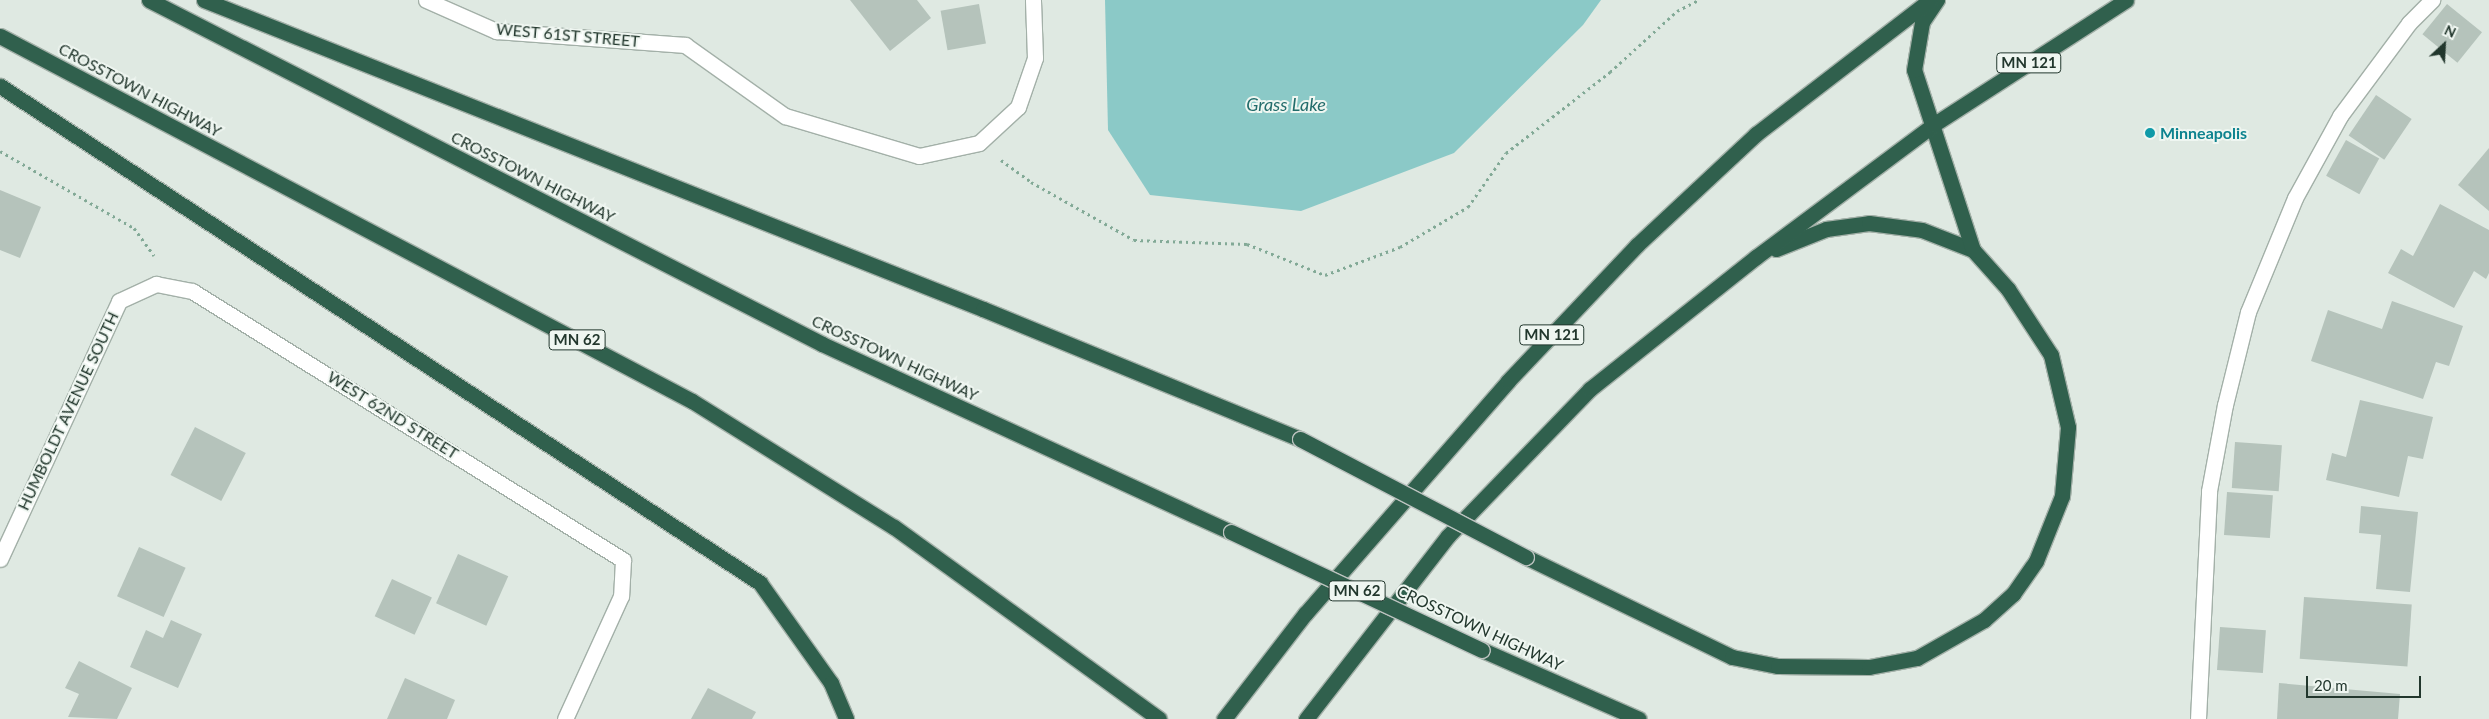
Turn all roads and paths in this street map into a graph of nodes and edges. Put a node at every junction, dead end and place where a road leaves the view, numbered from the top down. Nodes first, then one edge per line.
1 (149, 0) edge
2 (204, 0) edge
3 (426, 0) edge
4 (1033, 0) edge
5 (1699, 0) edge
6 (1930, 0) edge
7 (1937, 0) edge
8 (2126, 0) edge
9 (2432, 0) edge
10 (0, 36) edge
11 (0, 86) edge
12 (1933, 125) junction
13 (979, 143) junction
14 (0, 151) edge
15 (1973, 250) junction
16 (1756, 257) junction
17 (156, 284) junction
18 (0, 559) edge
19 (565, 719) edge
20 (846, 719) edge
21 (1159, 719) edge
22 (1224, 719) edge
23 (1306, 719) edge
24 (1639, 719) edge
25 (2198, 719) edge

1 - 24 highway, CROSSTOWN HIGHWAY / MN 62, bridge
2 - 15 highway, bridge
3 - 13 street, WEST 61ST STREET
4 - 13 street
5 - 13 path
6 - 22 highway, MN 121
7 - 12 highway
8 - 12 highway, MN 121
9 - 25 street
10 - 21 highway, CROSSTOWN HIGHWAY / MN 62
11 - 20 highway
12 - 15 highway
12 - 16 highway, MN 121
14 - 17 path
15 - 16 highway
16 - 23 highway, MN 121
17 - 18 street, HUMBOLDT AVENUE SOUTH
17 - 19 street, WEST 62ND STREET

